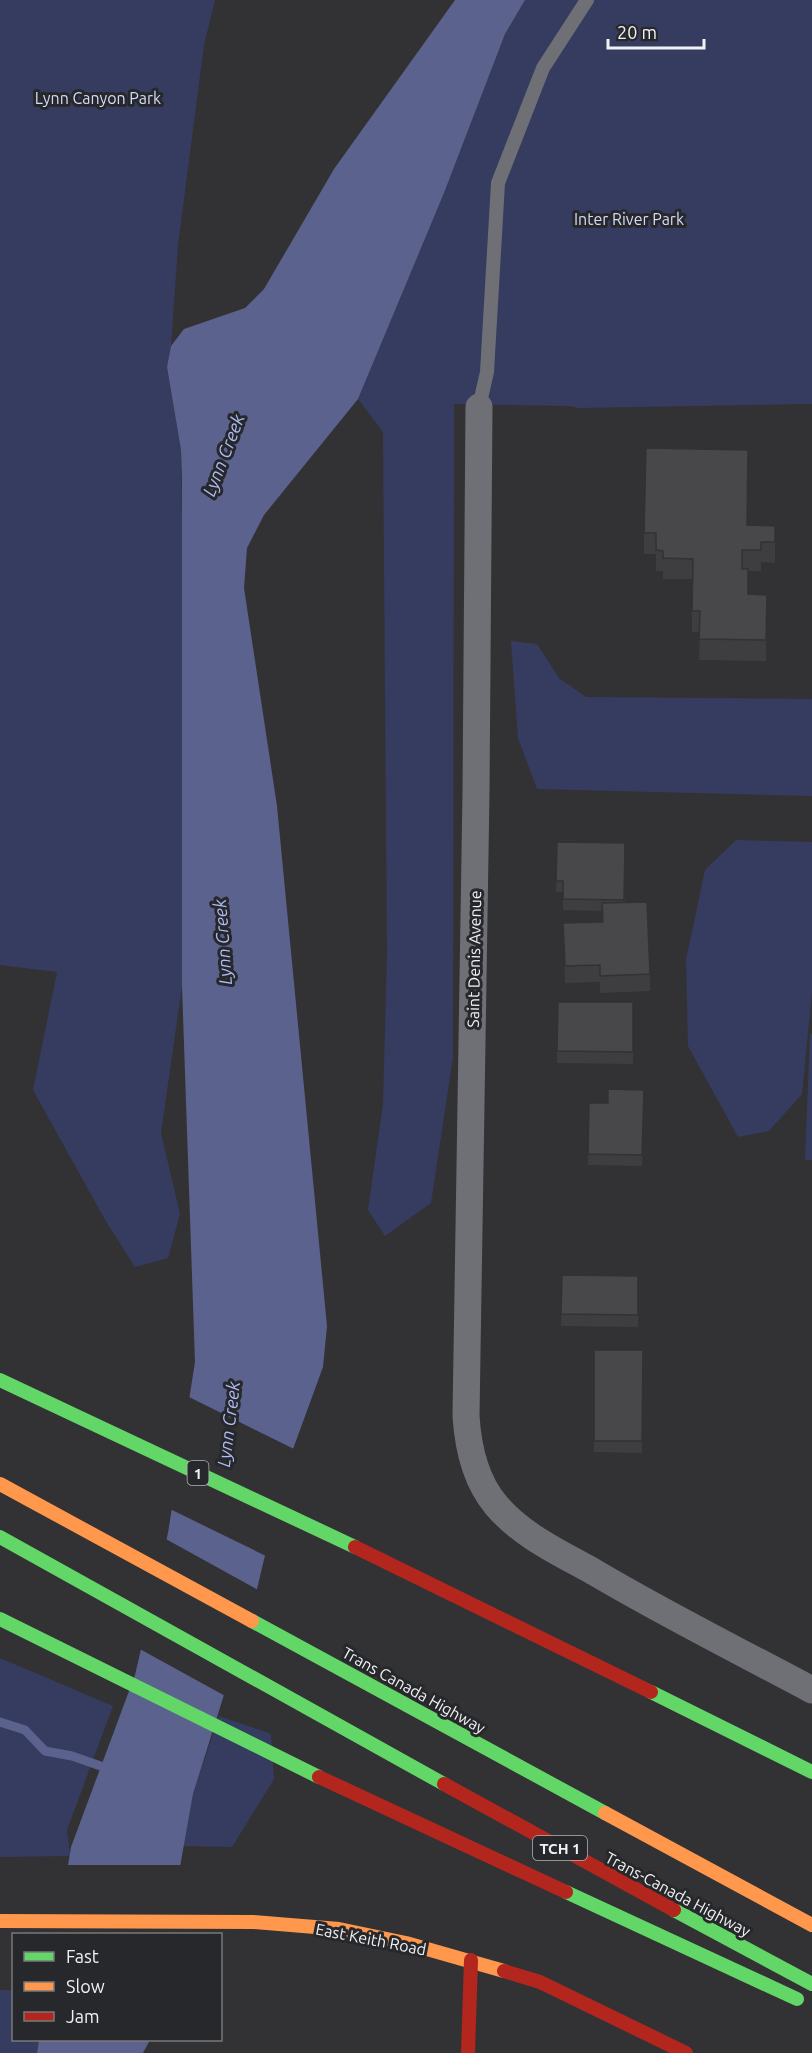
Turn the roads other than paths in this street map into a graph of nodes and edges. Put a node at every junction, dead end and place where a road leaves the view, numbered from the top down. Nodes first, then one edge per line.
1 (587, 0) edge
2 (478, 407) joint
3 (2, 1381) edge
4 (0, 1484) edge
5 (0, 1537) edge
6 (0, 1619) edge
7 (812, 1690) edge
8 (812, 1772) edge
9 (0, 1921) edge
10 (812, 1925) edge
11 (471, 1960) junction
12 (812, 1984) edge
13 (812, 2006) edge
14 (468, 2053) edge
15 (686, 2053) edge

1 - 2 lane
2 - 7 street, Saint Denis Avenue
3 - 8 main road, 1
4 - 10 main road, Trans Canada Highway
5 - 12 main road, Trans-Canada Highway / TCH 1
6 - 13 main road
9 - 11 main road, East Keith Road
11 - 14 main road
11 - 15 main road, East Keith Road

